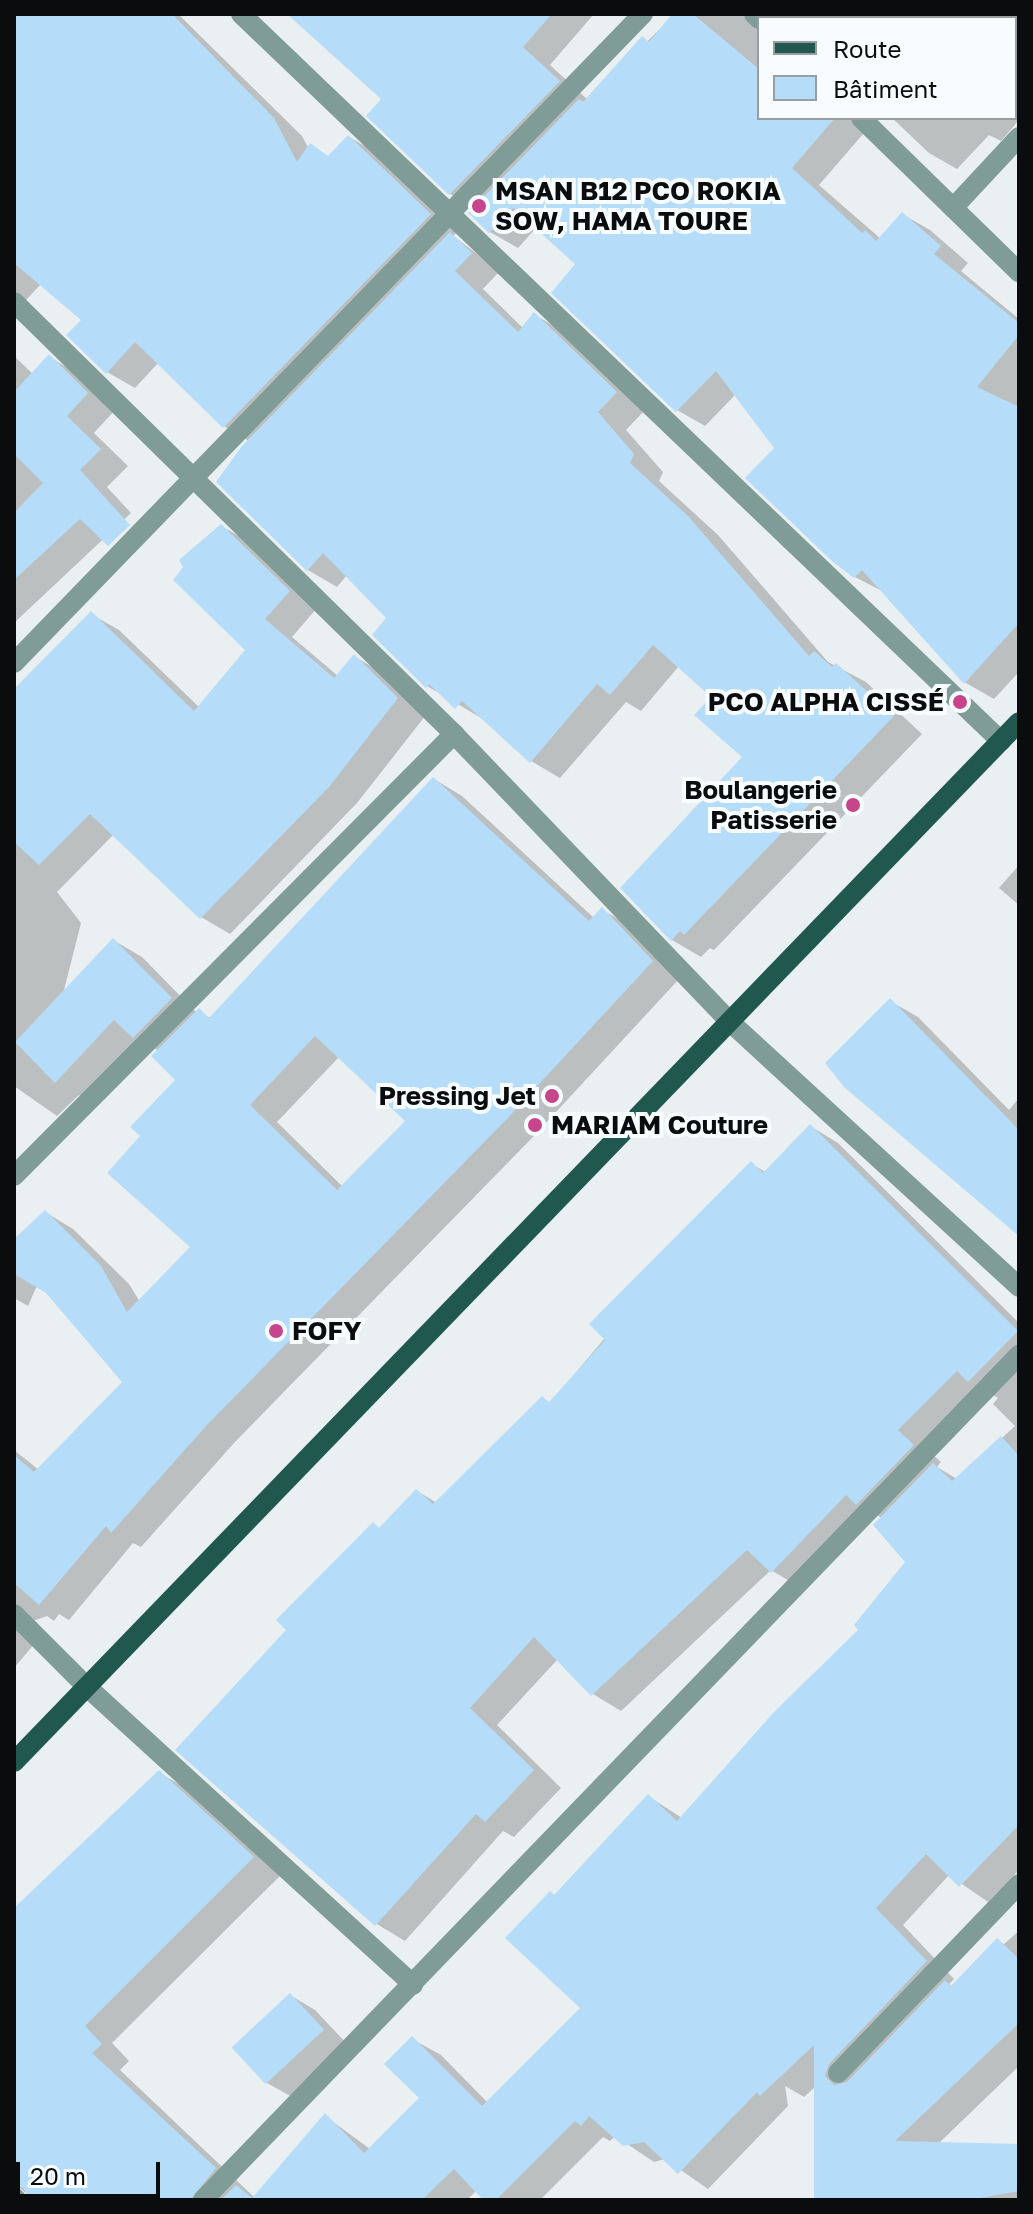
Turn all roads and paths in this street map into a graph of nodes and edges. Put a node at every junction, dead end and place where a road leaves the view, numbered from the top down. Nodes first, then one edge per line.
1 (241, 14) edge
2 (643, 14) edge
3 (863, 120) edge
4 (1019, 137) edge
5 (953, 208) junction
6 (450, 214) junction
7 (1019, 272) edge
8 (14, 302) edge
9 (194, 478) junction
10 (14, 663) edge
11 (1019, 722) edge
12 (454, 734) junction
13 (1001, 741) junction
14 (730, 1022) junction
15 (14, 1176) edge
16 (1019, 1287) edge
17 (1019, 1355) edge
18 (14, 1614) edge
19 (86, 1686) junction
20 (14, 1762) edge
21 (1019, 1884) edge
22 (413, 1985) junction
23 (838, 2073) dead end
24 (203, 2200) edge

1 - 6 street
2 - 6 street
3 - 5 street
4 - 5 street
5 - 7 street
6 - 9 street
6 - 13 street
8 - 9 street
9 - 10 street
9 - 12 street
11 - 13 main road
12 - 14 street
12 - 15 street
13 - 14 main road
14 - 16 street
14 - 19 main road
17 - 22 street
18 - 19 street
19 - 20 main road
19 - 22 street
21 - 23 street
22 - 24 street

